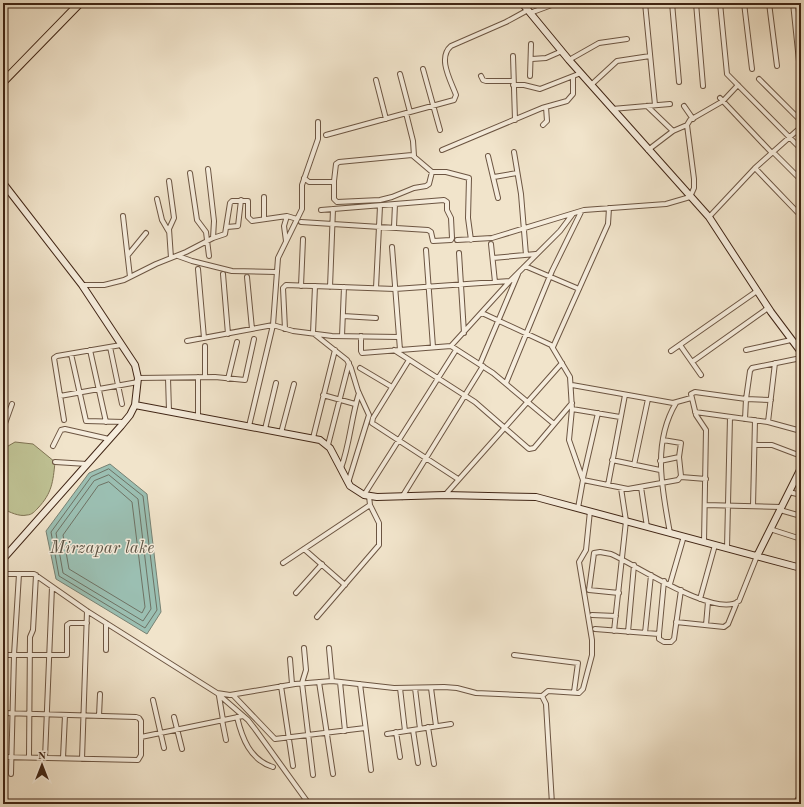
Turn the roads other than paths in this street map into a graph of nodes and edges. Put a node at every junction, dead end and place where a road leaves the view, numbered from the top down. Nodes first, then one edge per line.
1 (80, 3) edge
2 (522, 3) edge
3 (557, 3) edge
4 (645, 3) edge
5 (672, 3) edge
6 (696, 3) edge
7 (720, 3) edge
8 (744, 3) edge
9 (769, 3) edge
10 (793, 3) edge
11 (529, 12) junction
12 (627, 40) dead end
13 (531, 44) dead end
14 (562, 51) junction
15 (513, 56) dead end
16 (650, 56) junction
17 (532, 59) junction
18 (568, 60) junction
19 (799, 62) dead end
20 (777, 66) dead end
21 (423, 69) dead end
22 (752, 69) dead end
23 (581, 73) junction
24 (400, 74) dead end
25 (481, 76) dead end
26 (530, 76) dead end
27 (573, 77) junction
28 (759, 79) dead end
29 (376, 80) dead end
30 (3, 82) edge
31 (679, 82) dead end
32 (513, 83) junction
33 (591, 85) junction
34 (738, 85) junction
35 (703, 86) dead end
36 (721, 99) junction
37 (670, 104) dead end
38 (434, 105) junction
39 (654, 105) junction
40 (647, 106) junction
41 (684, 106) dead end
42 (546, 107) junction
43 (612, 109) junction
44 (408, 112) junction
45 (386, 119) junction
46 (693, 119) junction
47 (515, 120) junction
48 (801, 121) edge
49 (318, 122) dead end
50 (543, 125) dead end
51 (687, 125) junction
52 (801, 127) edge
53 (440, 130) dead end
54 (673, 131) junction
55 (326, 135) dead end
56 (788, 136) junction
57 (801, 149) edge
58 (442, 150) dead end
59 (648, 150) junction
60 (514, 152) dead end
61 (772, 153) junction
62 (414, 156) junction
63 (488, 156) dead end
64 (755, 168) junction
65 (208, 169) dead end
66 (432, 172) junction
67 (517, 172) junction
68 (190, 173) dead end
69 (494, 177) junction
70 (304, 178) junction
71 (801, 180) edge
72 (169, 181) dead end
73 (334, 181) junction
74 (3, 183) edge
75 (264, 197) dead end
76 (690, 197) junction
77 (158, 198) dead end
78 (498, 198) dead end
79 (241, 200) junction
80 (395, 204) junction
81 (380, 206) junction
82 (609, 208) junction
83 (333, 209) junction
84 (321, 210) dead end
85 (581, 212) junction
86 (572, 215) junction
87 (124, 216) dead end
88 (287, 216) junction
89 (801, 216) edge
90 (709, 217) junction
91 (264, 219) junction
92 (299, 221) junction
93 (332, 224) junction
94 (379, 226) junction
95 (227, 227) junction
96 (394, 227) junction
97 (524, 228) junction
98 (146, 233) dead end
99 (169, 233) junction
100 (213, 238) junction
101 (303, 239) dead end
102 (457, 240) dead end
103 (471, 240) junction
104 (207, 241) junction
105 (286, 241) junction
106 (492, 244) dead end
107 (392, 247) dead end
108 (426, 250) dead end
109 (459, 253) dead end
110 (537, 254) junction
111 (128, 255) junction
112 (526, 255) junction
113 (178, 256) junction
114 (209, 256) dead end
115 (171, 258) junction
116 (493, 258) junction
117 (525, 266) junction
118 (198, 269) dead end
119 (276, 272) junction
120 (519, 272) junction
121 (222, 274) dead end
122 (130, 277) junction
123 (247, 277) dead end
124 (550, 277) junction
125 (510, 281) junction
126 (495, 282) junction
127 (461, 284) junction
128 (82, 285) junction
129 (301, 286) junction
130 (315, 286) junction
131 (330, 287) junction
132 (344, 287) junction
133 (428, 287) junction
134 (376, 288) junction
135 (396, 288) junction
136 (579, 289) junction
137 (756, 290) junction
138 (768, 308) junction
139 (482, 314) junction
140 (342, 316) junction
141 (376, 318) dead end
142 (498, 321) junction
143 (273, 325) junction
144 (252, 329) junction
145 (285, 329) junction
146 (464, 333) junction
147 (527, 333) junction
148 (228, 334) junction
149 (313, 334) junction
150 (342, 336) junction
151 (360, 336) junction
152 (399, 337) junction
153 (204, 338) junction
154 (254, 339) dead end
155 (187, 340) dead end
156 (792, 340) junction
157 (236, 342) dead end
158 (121, 345) junction
159 (680, 345) junction
160 (205, 346) dead end
161 (433, 346) junction
162 (450, 346) junction
163 (110, 347) junction
164 (553, 347) junction
165 (90, 350) junction
166 (335, 350) junction
167 (394, 350) junction
168 (400, 350) junction
169 (456, 350) junction
170 (746, 350) dead end
171 (671, 351) dead end
172 (801, 352) edge
173 (70, 354) junction
174 (801, 358) edge
175 (409, 360) junction
176 (349, 362) junction
177 (692, 362) junction
178 (775, 363) junction
179 (562, 364) junction
180 (482, 365) junction
181 (360, 368) dead end
182 (701, 375) dead end
183 (198, 377) junction
184 (205, 377) junction
185 (168, 378) junction
186 (438, 378) junction
187 (228, 379) junction
188 (138, 380) junction
189 (276, 383) dead end
190 (506, 383) junction
191 (294, 384) dead end
192 (118, 386) junction
193 (572, 386) junction
194 (392, 387) junction
195 (98, 389) junction
196 (79, 393) junction
197 (359, 393) junction
198 (323, 395) junction
199 (625, 395) junction
200 (60, 396) junction
201 (465, 396) junction
202 (691, 398) junction
203 (648, 399) junction
204 (746, 399) junction
205 (339, 400) junction
206 (771, 400) junction
207 (526, 402) junction
208 (572, 403) junction
209 (676, 403) junction
210 (12, 404) dead end
211 (122, 404) dead end
212 (355, 404) junction
213 (135, 405) junction
214 (572, 409) junction
215 (169, 411) junction
216 (695, 412) junction
217 (598, 414) junction
218 (198, 416) junction
219 (730, 417) junction
220 (620, 418) junction
221 (745, 419) junction
222 (64, 420) dead end
223 (755, 420) junction
224 (106, 422) junction
225 (768, 422) junction
226 (122, 424) junction
227 (554, 424) junction
228 (249, 426) junction
229 (503, 428) junction
230 (3, 429) edge
231 (264, 429) junction
232 (801, 431) edge
233 (281, 433) junction
234 (312, 438) junction
235 (109, 440) junction
236 (663, 440) junction
237 (398, 441) junction
238 (328, 445) junction
239 (755, 445) junction
240 (52, 446) dead end
241 (801, 456) edge
242 (679, 457) junction
243 (427, 458) junction
244 (612, 460) junction
245 (660, 461) junction
246 (55, 462) dead end
247 (87, 464) junction
248 (634, 465) junction
249 (340, 468) junction
250 (660, 470) junction
251 (800, 471) edge
252 (681, 477) junction
253 (458, 479) junction
254 (706, 479) junction
255 (583, 480) junction
256 (348, 483) junction
257 (662, 484) junction
258 (608, 485) junction
259 (641, 487) junction
260 (621, 488) junction
261 (789, 492) junction
262 (445, 495) junction
263 (801, 495) edge
264 (367, 496) junction
265 (401, 497) junction
266 (370, 504) junction
267 (705, 505) junction
268 (727, 506) junction
269 (754, 506) junction
270 (578, 508) junction
271 (780, 508) junction
272 (590, 511) junction
273 (801, 516) edge
274 (626, 521) junction
275 (647, 526) junction
276 (770, 529) junction
277 (670, 533) junction
278 (684, 536) junction
279 (801, 539) edge
280 (704, 542) junction
281 (715, 544) junction
282 (727, 548) junction
283 (304, 549) junction
284 (757, 556) junction
285 (3, 559) edge
286 (623, 559) junction
287 (283, 564) dead end
288 (322, 564) junction
289 (634, 565) junction
290 (801, 568) edge
291 (3, 574) edge
292 (19, 574) junction
293 (36, 575) junction
294 (651, 575) junction
295 (664, 581) junction
296 (670, 584) junction
297 (345, 585) junction
298 (52, 587) junction
299 (681, 590) junction
300 (296, 593) dead end
301 (619, 593) junction
302 (700, 599) junction
303 (708, 602) junction
304 (737, 602) junction
305 (87, 611) junction
306 (592, 615) dead end
307 (616, 616) junction
308 (317, 618) dead end
309 (676, 622) junction
310 (87, 623) junction
311 (106, 623) junction
312 (706, 625) junction
313 (595, 630) dead end
314 (614, 631) junction
315 (628, 632) junction
316 (645, 633) junction
317 (658, 634) junction
318 (304, 648) dead end
319 (329, 648) dead end
320 (106, 650) dead end
321 (3, 655) edge
322 (14, 655) junction
323 (29, 655) junction
324 (49, 655) junction
325 (514, 655) dead end
326 (290, 659) dead end
327 (332, 681) junction
328 (319, 682) junction
329 (340, 682) junction
330 (302, 683) junction
331 (292, 684) junction
332 (360, 684) junction
333 (281, 686) junction
334 (400, 688) junction
335 (415, 688) junction
336 (431, 688) junction
337 (574, 692) junction
338 (100, 694) dead end
339 (218, 695) junction
340 (233, 695) junction
341 (542, 696) junction
342 (153, 700) dead end
343 (3, 713) edge
344 (13, 713) junction
345 (29, 714) junction
346 (46, 714) junction
347 (65, 715) junction
348 (83, 715) junction
349 (99, 716) junction
350 (243, 716) junction
351 (174, 717) dead end
352 (237, 717) junction
353 (222, 720) junction
354 (451, 724) dead end
355 (436, 726) junction
356 (366, 728) junction
357 (428, 728) junction
358 (177, 729) junction
359 (420, 729) junction
360 (413, 730) junction
361 (345, 731) junction
362 (404, 731) junction
363 (396, 732) junction
364 (161, 733) junction
365 (327, 733) junction
366 (387, 734) dead end
367 (308, 735) junction
368 (141, 737) junction
369 (289, 738) junction
370 (226, 740) dead end
371 (164, 748) dead end
372 (182, 749) dead end
373 (3, 757) edge
374 (12, 757) junction
375 (400, 757) dead end
376 (28, 758) junction
377 (45, 758) junction
378 (63, 758) junction
379 (82, 759) junction
380 (418, 763) dead end
381 (434, 764) dead end
382 (293, 766) dead end
383 (273, 767) dead end
384 (371, 770) dead end
385 (11, 774) dead end
386 (333, 774) dead end
387 (313, 775) dead end
388 (801, 794) edge
389 (309, 804) edge
390 (552, 804) edge
391 (795, 804) edge

1 - 30 main road
2 - 11 street
3 - 11 street
4 - 16 street
5 - 31 street
6 - 35 street
7 - 34 street
8 - 22 street
9 - 20 street
10 - 19 street
11 - 14 street
11 - 38 street
12 - 18 street
13 - 17 street
14 - 17 street
14 - 18 street
15 - 32 street
16 - 33 street
16 - 39 street
17 - 26 street
18 - 23 street
21 - 38 street
23 - 27 street
23 - 33 street
24 - 44 street
25 - 32 street
27 - 32 street
27 - 42 street
28 - 48 street
29 - 45 street
32 - 47 street
33 - 43 street
34 - 36 street
34 - 56 street
36 - 46 street
36 - 61 street
37 - 39 street
38 - 44 street
38 - 53 street
39 - 40 street
40 - 43 street
40 - 54 street
41 - 46 street
42 - 47 street
42 - 50 street
43 - 59 street
44 - 45 street
44 - 62 street
45 - 55 street
46 - 51 street
47 - 58 street
49 - 70 street
51 - 54 street
51 - 76 street
52 - 56 street
54 - 59 street
56 - 57 street
56 - 61 street
59 - 76 street
60 - 67 street
61 - 64 street
61 - 71 street
62 - 66 street
62 - 73 street
63 - 69 street
64 - 89 street
64 - 90 street
65 - 100 street
66 - 73 street
66 - 103 street
67 - 69 street
67 - 97 street
68 - 104 street
69 - 78 street
70 - 73 street
70 - 92 street
72 - 99 street
74 - 128 street
75 - 91 street
76 - 82 street
76 - 90 street
77 - 99 street
79 - 91 street
79 - 95 street
79 - 95 street
80 - 81 street
80 - 96 street
80 - 96 street
81 - 83 street
81 - 94 street
82 - 85 street
82 - 136 street
83 - 84 street
83 - 93 street
85 - 86 street
85 - 124 street
86 - 97 street
86 - 110 street
87 - 111 street
88 - 91 street
88 - 92 street
88 - 105 street
90 - 137 street
92 - 93 street
92 - 105 street
93 - 94 street
93 - 131 street
94 - 96 street
94 - 134 street
95 - 100 street
97 - 103 street
97 - 112 street
98 - 111 street
99 - 115 street
100 - 104 street
101 - 129 street
102 - 103 street
104 - 113 street
104 - 114 street
105 - 119 street
106 - 116 street
107 - 135 street
108 - 133 street
109 - 127 street
110 - 112 street
110 - 117 street
111 - 122 street
112 - 116 street
113 - 115 street
113 - 119 street
115 - 122 street
116 - 126 street
117 - 120 street
117 - 124 street
118 - 153 street
119 - 143 street
120 - 125 street
120 - 142 street
121 - 148 street
122 - 128 street
123 - 144 street
124 - 136 street
124 - 147 street
125 - 126 street
125 - 139 street
126 - 127 street
127 - 133 street
127 - 146 street
128 - 158 street
129 - 130 street
129 - 145 street
130 - 131 street
130 - 149 street
131 - 132 street
132 - 134 street
132 - 140 street
133 - 135 street
133 - 161 street
134 - 135 street
135 - 152 street
136 - 164 street
137 - 138 street
137 - 159 street
138 - 156 street
138 - 177 street
139 - 142 street
139 - 146 street
140 - 141 street
140 - 150 street
142 - 147 street
142 - 180 street
143 - 144 street
143 - 145 street
143 - 228 street
144 - 148 street
145 - 149 street
146 - 162 street
147 - 164 street
147 - 190 street
148 - 153 street
149 - 150 street
149 - 166 street
150 - 151 street
151 - 152 street
151 - 167 street
152 - 168 street
153 - 155 street
154 - 187 street
156 - 170 street
156 - 172 street
157 - 187 street
158 - 163 street
158 - 188 street
159 - 171 street
159 - 177 street
160 - 184 street
161 - 162 street
161 - 168 street
162 - 169 street
163 - 165 street
163 - 192 street
164 - 179 street
165 - 173 street
165 - 195 street
166 - 176 street
166 - 198 street
167 - 168 street
167 - 175 street
169 - 180 street
169 - 186 street
173 - 196 street
173 - 200 street
174 - 178 street
175 - 186 street
175 - 194 street
176 - 197 street
176 - 205 street
177 - 182 street
178 - 204 street
178 - 206 street
179 - 193 street
179 - 207 street
180 - 190 street
180 - 201 street
181 - 194 street
183 - 184 street
183 - 185 street
183 - 218 street
184 - 187 street
185 - 188 street
185 - 215 street
186 - 201 street
186 - 237 street
188 - 192 street
188 - 213 street
189 - 231 street
190 - 207 street
191 - 233 street
192 - 195 street
192 - 211 street
193 - 199 street
193 - 208 street
194 - 237 street
195 - 196 street
195 - 224 street
196 - 200 street
196 - 224 street
197 - 212 street
197 - 256 street
198 - 205 street
198 - 234 street
199 - 203 street
199 - 220 street
200 - 222 street
201 - 229 street
201 - 243 street
202 - 204 street
202 - 209 street
202 - 216 street
203 - 209 street
203 - 248 street
204 - 206 street
204 - 221 street
205 - 212 street
205 - 238 street
206 - 225 street
207 - 227 street
207 - 229 street
208 - 214 street
208 - 227 street
209 - 236 street
210 - 230 street
212 - 249 street
213 - 215 street
213 - 226 street
214 - 217 street
214 - 255 street
215 - 218 street
216 - 219 street
216 - 254 street
217 - 220 street
217 - 255 street
218 - 228 street
219 - 221 street
219 - 268 street
220 - 244 street
221 - 223 street
223 - 225 street
223 - 239 street
224 - 226 street
225 - 232 street
226 - 235 street
227 - 229 street
228 - 231 street
229 - 253 street
231 - 233 street
233 - 234 street
234 - 238 street
235 - 240 street
235 - 247 street
236 - 242 street
236 - 245 street
237 - 243 street
237 - 264 street
238 - 249 street
239 - 241 street
239 - 269 street
242 - 245 street
242 - 252 street
243 - 253 street
243 - 265 street
244 - 248 street
244 - 258 street
245 - 250 street
246 - 247 street
247 - 285 street
248 - 250 street
249 - 256 street
250 - 257 street
251 - 261 street
252 - 254 street
252 - 257 street
253 - 262 street
254 - 267 street
255 - 258 street
255 - 270 street
256 - 264 street
257 - 259 street
257 - 277 street
258 - 260 street
259 - 260 street
259 - 275 street
260 - 274 street
261 - 263 street
261 - 271 street
262 - 265 street
262 - 270 street
264 - 265 street
264 - 266 street
266 - 283 street
266 - 297 street
267 - 268 street
267 - 280 street
268 - 269 street
268 - 282 street
269 - 271 street
270 - 272 street
271 - 273 street
271 - 276 street
272 - 274 street
272 - 337 street
274 - 275 street
274 - 286 street
275 - 277 street
276 - 279 street
276 - 284 street
277 - 278 street
278 - 280 street
278 - 296 street
280 - 281 street
281 - 282 street
281 - 302 street
282 - 284 street
283 - 287 street
283 - 288 street
284 - 290 street
284 - 304 street
286 - 289 street
286 - 301 street
286 - 301 street
288 - 297 street
288 - 300 street
289 - 294 street
289 - 315 street
291 - 292 street
292 - 293 street
292 - 322 street
293 - 298 street
293 - 323 street
294 - 295 street
294 - 316 street
295 - 296 street
295 - 317 street
296 - 299 street
297 - 308 street
298 - 305 street
298 - 324 street
299 - 302 street
299 - 309 street
301 - 307 street
302 - 303 street
303 - 304 street
303 - 312 street
304 - 312 street
305 - 310 street
305 - 311 street
306 - 307 street
307 - 314 street
309 - 312 street
309 - 317 street
310 - 324 street
310 - 348 street
311 - 320 street
311 - 339 street
313 - 314 street
314 - 315 street
315 - 316 street
316 - 317 street
318 - 330 street
319 - 327 street
321 - 322 street
322 - 323 street
322 - 344 street
323 - 324 street
323 - 345 street
324 - 346 street
325 - 337 street
326 - 331 street
327 - 328 street
327 - 329 street
328 - 330 street
328 - 365 street
329 - 332 street
329 - 361 street
330 - 331 street
330 - 367 street
331 - 333 street
332 - 334 street
332 - 356 street
333 - 340 street
333 - 369 street
334 - 335 street
334 - 362 street
335 - 336 street
335 - 359 street
336 - 341 street
336 - 355 street
337 - 341 street
338 - 349 street
339 - 340 street
339 - 350 street
339 - 353 street
340 - 369 street
341 - 390 street
342 - 364 street
343 - 344 street
344 - 345 street
344 - 374 street
345 - 346 street
345 - 376 street
346 - 347 street
346 - 377 street
347 - 348 street
347 - 378 street
348 - 349 street
348 - 379 street
349 - 368 street
350 - 352 street
350 - 389 street
351 - 358 street
352 - 353 street
352 - 383 street
353 - 358 street
353 - 370 street
354 - 355 street
355 - 357 street
356 - 361 street
356 - 384 street
357 - 359 street
357 - 381 street
358 - 364 street
358 - 372 street
359 - 360 street
360 - 362 street
360 - 380 street
361 - 365 street
362 - 363 street
363 - 366 street
363 - 375 street
364 - 368 street
364 - 371 street
365 - 367 street
365 - 386 street
367 - 369 street
367 - 387 street
368 - 379 street
369 - 382 street
373 - 374 street
374 - 376 street
374 - 385 street
376 - 377 street
377 - 378 street
378 - 379 street
388 - 391 street

